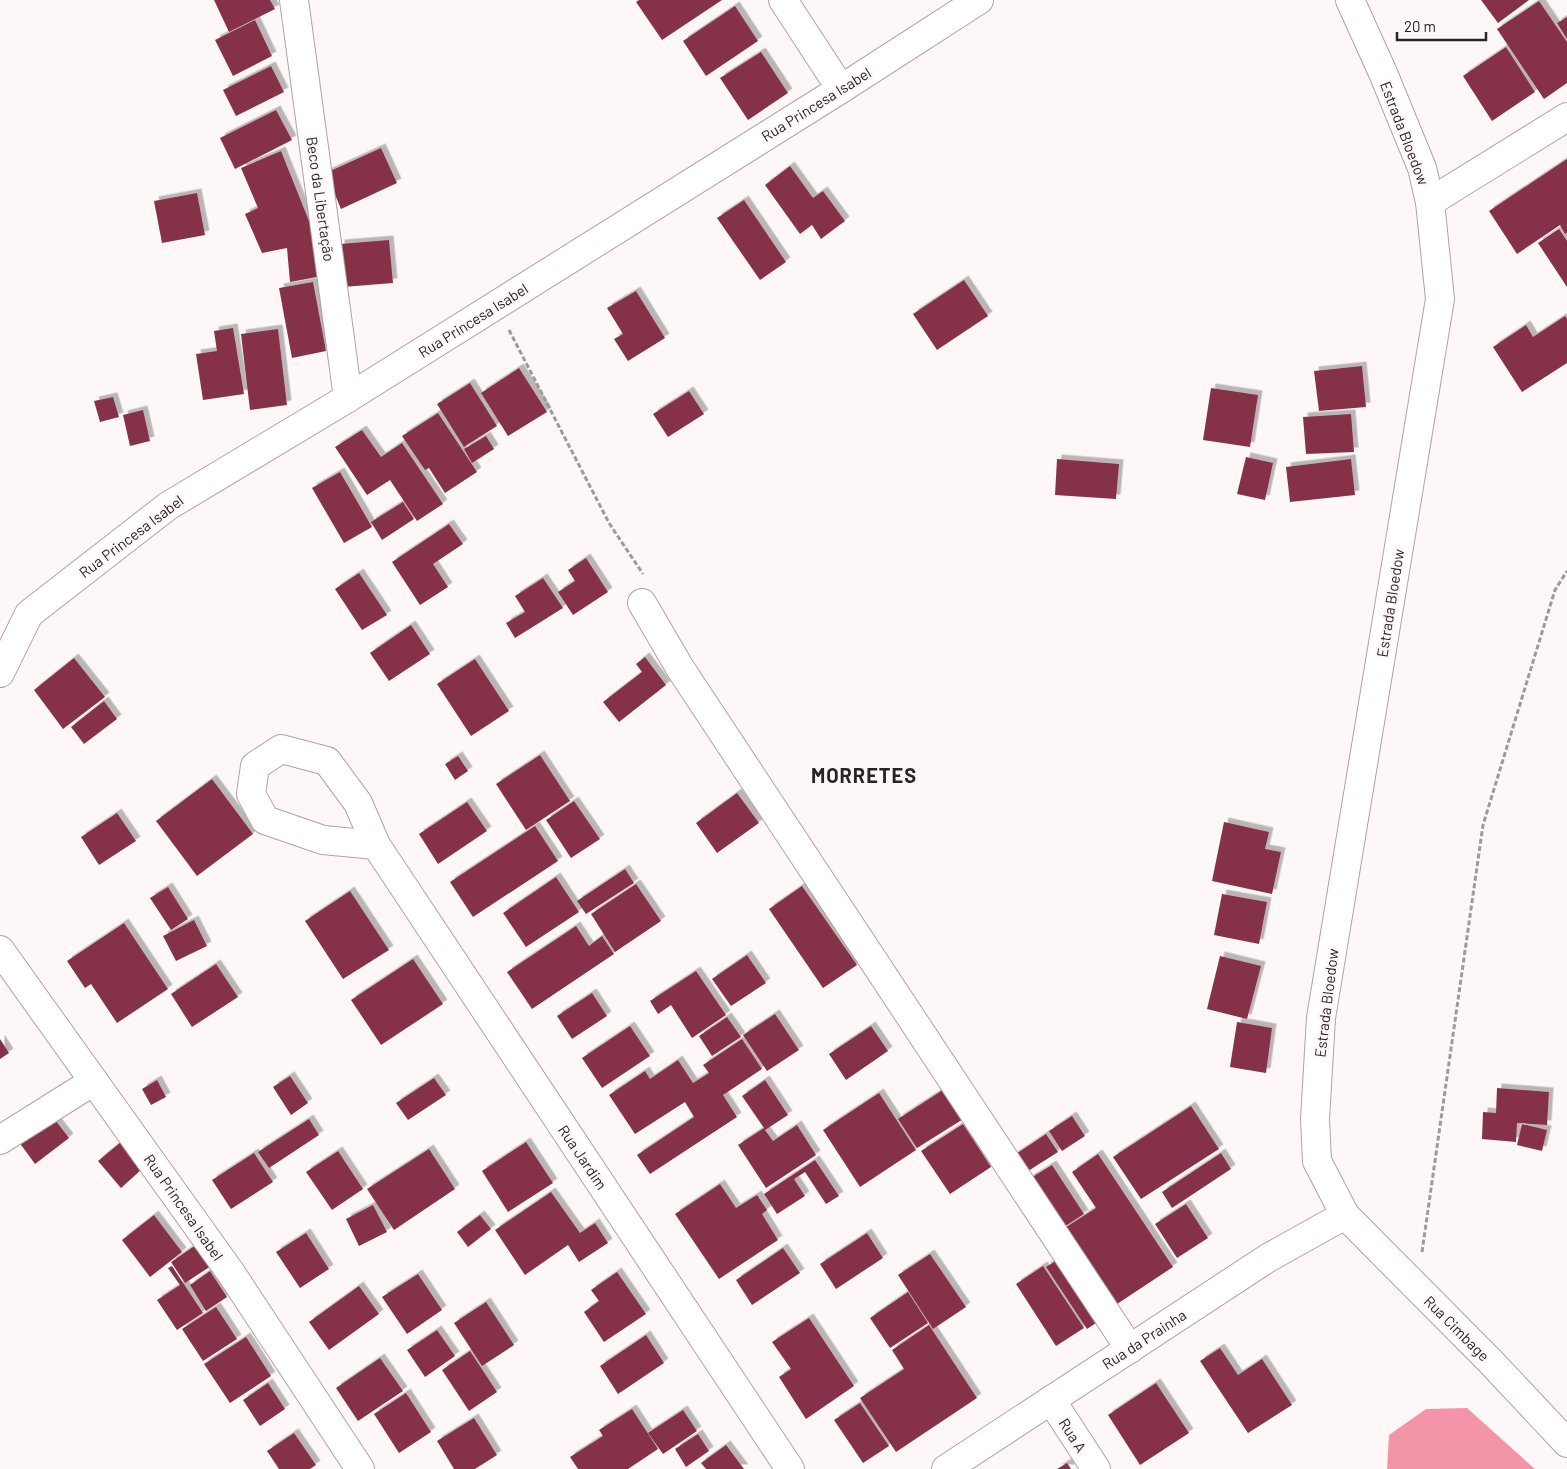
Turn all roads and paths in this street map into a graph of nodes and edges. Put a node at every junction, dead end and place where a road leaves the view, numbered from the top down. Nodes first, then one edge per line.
1 (294, 0) edge
2 (783, 0) edge
3 (979, 0) edge
4 (1350, 0) edge
5 (841, 89) junction
6 (1567, 117) edge
7 (1430, 202) junction
8 (496, 306) junction
9 (348, 398) junction
10 (1567, 571) edge
11 (642, 603) joint
12 (0, 673) edge
13 (376, 845) junction
14 (0, 950) edge
15 (94, 1081) junction
16 (0, 1140) edge
17 (1345, 1215) junction
18 (1417, 1288) junction
19 (1130, 1348) junction
20 (1051, 1400) junction
21 (1567, 1443) edge
22 (360, 1469) edge
23 (790, 1469) edge
24 (946, 1469) edge
25 (1096, 1469) edge

1 - 9 street, Beco da Libertação
2 - 5 street
3 - 5 street, Rua Princesa Isabel
4 - 7 street, Estrada Bloedow
5 - 8 street, Rua Princesa Isabel
6 - 7 street
7 - 17 street, Estrada Bloedow
8 - 9 street, Rua Princesa Isabel
8 - 11 path
9 - 12 street, Rua Princesa Isabel
10 - 18 path
11 - 19 street
13 - 13 street, Rua Jardim
13 - 23 street, Rua Jardim
14 - 15 street, Rua Princesa Isabel
15 - 16 street
15 - 22 street, Rua Princesa Isabel
17 - 18 street, Rua Cimbage
17 - 19 street, Rua da Prainha
18 - 21 street, Rua Cimbage
19 - 20 street, Rua da Prainha
20 - 24 street, Rua da Prainha
20 - 25 street, Rua A

